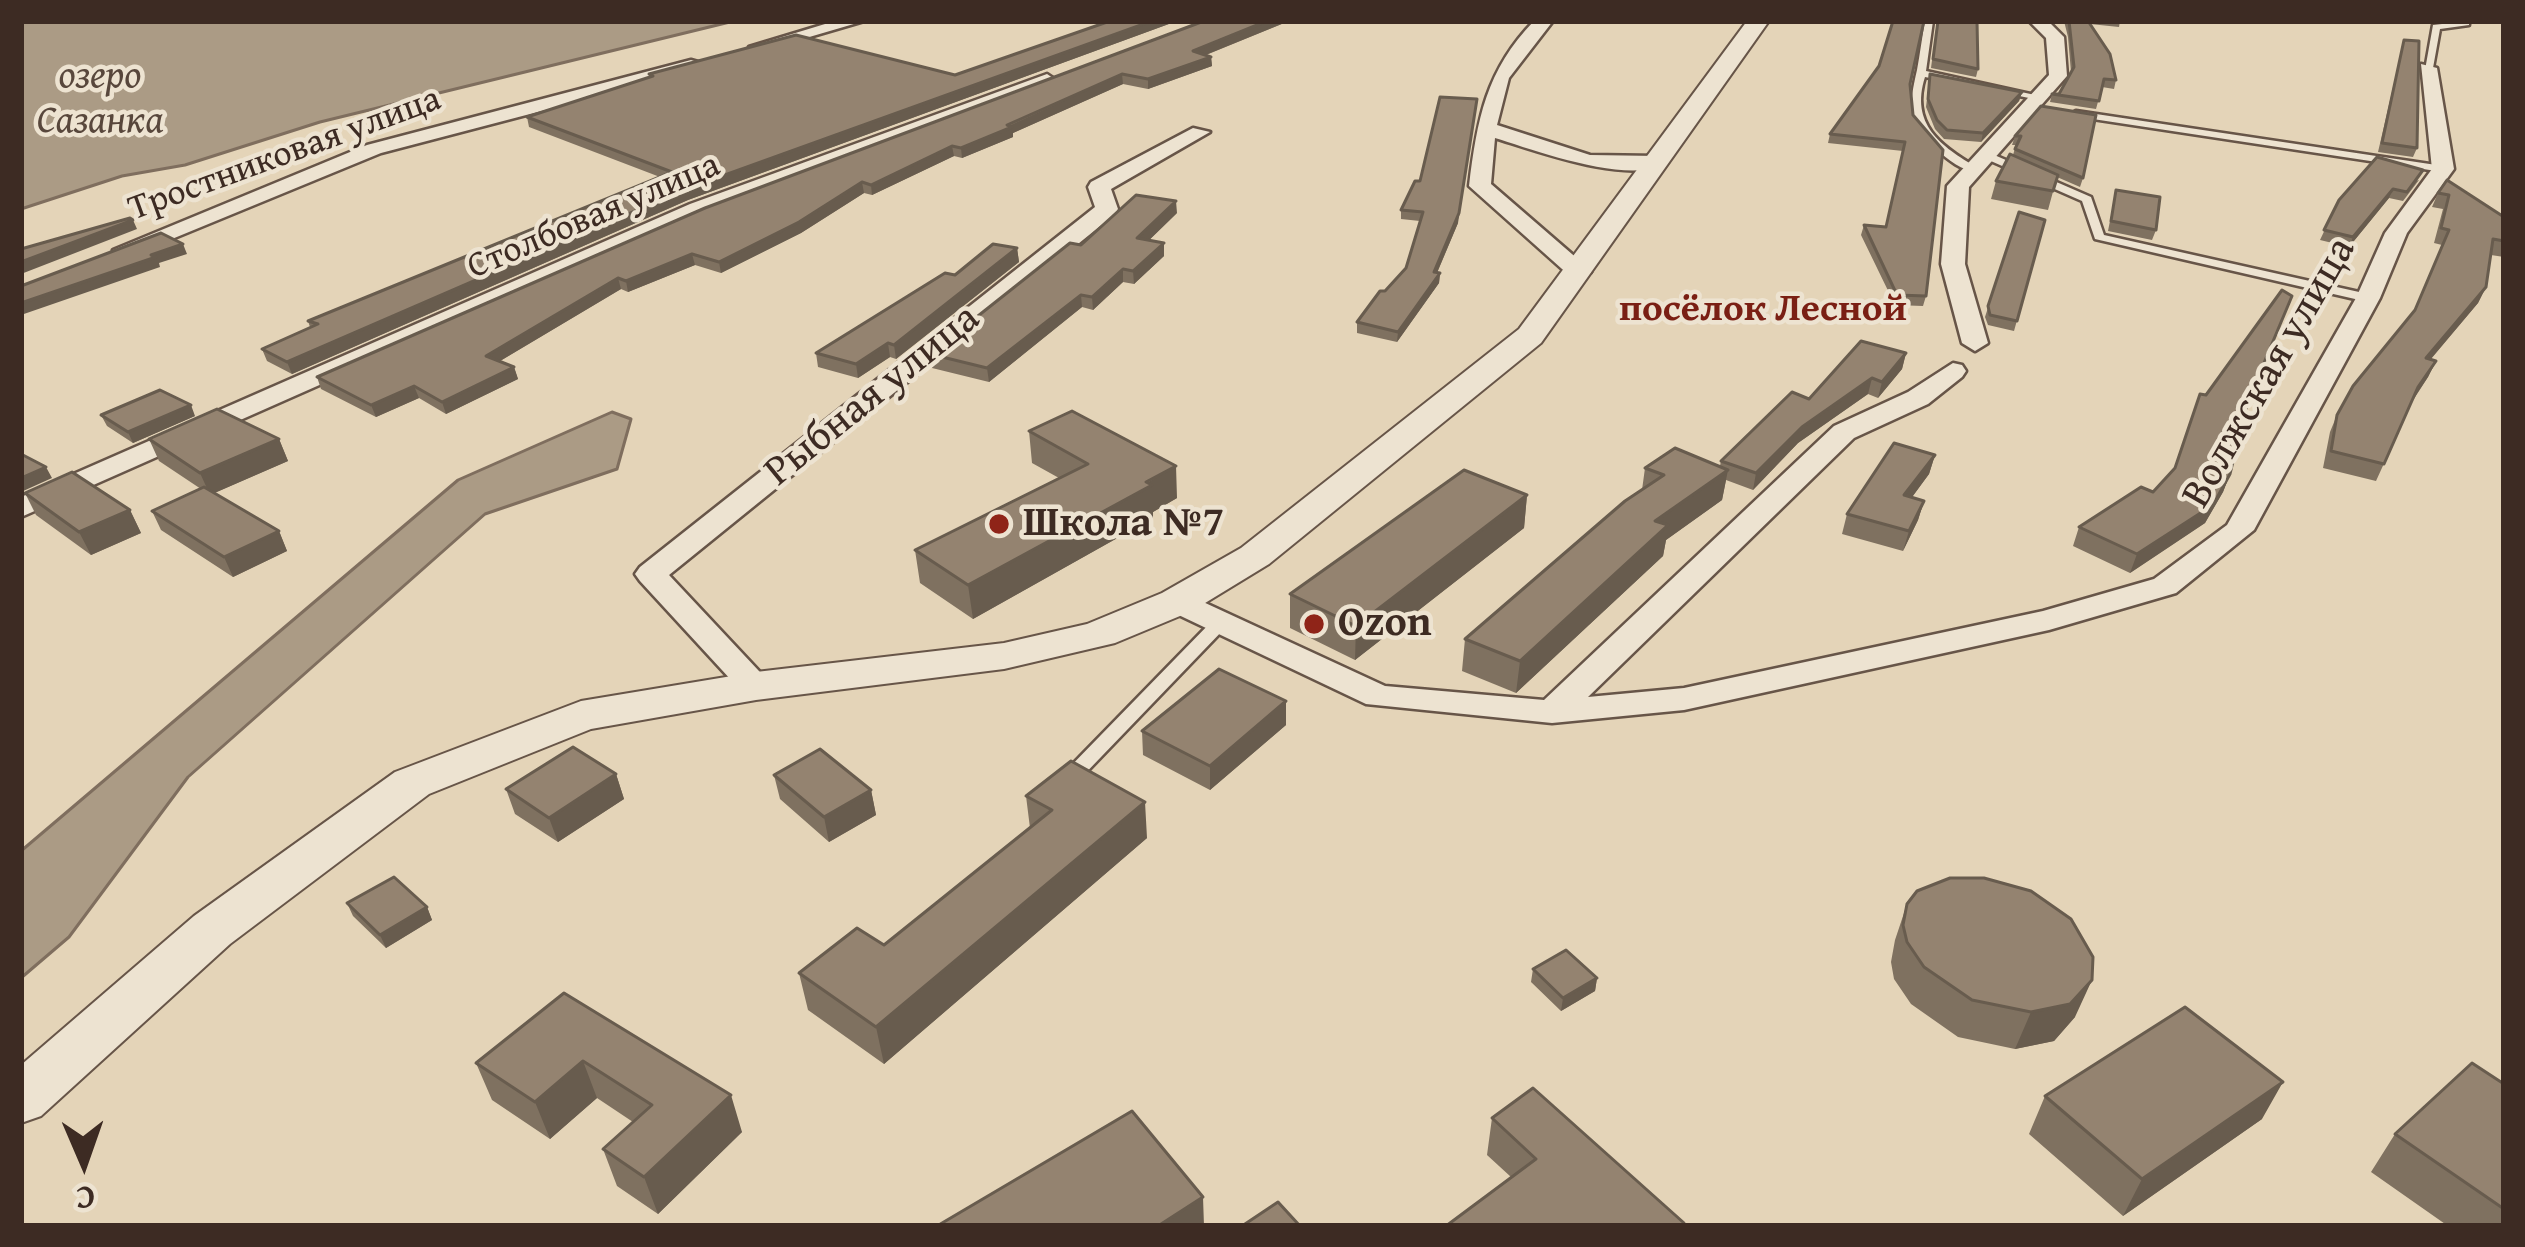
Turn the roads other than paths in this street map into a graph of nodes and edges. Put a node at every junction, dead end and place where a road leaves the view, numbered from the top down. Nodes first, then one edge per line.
1 (855, 21) edge
2 (1544, 21) edge
3 (1758, 21) edge
4 (1930, 21) edge
5 (2038, 21) edge
6 (2466, 22) edge
7 (2428, 68) joint
8 (1074, 70) edge
9 (1922, 73) junction
10 (2035, 102) junction
11 (1486, 128) junction
12 (1200, 132) dead end
13 (1657, 162) junction
14 (1981, 163) junction
15 (2443, 169) junction
16 (93, 262) edge
17 (1579, 272) junction
18 (2368, 298) junction
19 (1975, 343) dead end
20 (1953, 370) dead end
21 (21, 508) edge
22 (1177, 602) junction
23 (1220, 622) junction
24 (756, 686) junction
25 (1552, 712) junction
26 (1069, 779) edge
27 (21, 1099) edge

1 - 16 street, Тростниковая улица
2 - 11 street
3 - 13 street
4 - 9 lane
5 - 10 street
6 - 7 lane
7 - 15 street
8 - 21 street, Столбовая улица
9 - 10 lane
9 - 14 lane
10 - 14 street
10 - 15 lane
11 - 13 street
11 - 17 street
12 - 24 street, Рыбная улица
13 - 17 street
14 - 18 lane
14 - 19 street
15 - 18 street, Волжская улица
17 - 22 street
18 - 25 street, Волжская улица
20 - 25 street
22 - 23 street, Волжская улица
22 - 24 street
23 - 25 street, Волжская улица
23 - 26 lane
24 - 27 street

